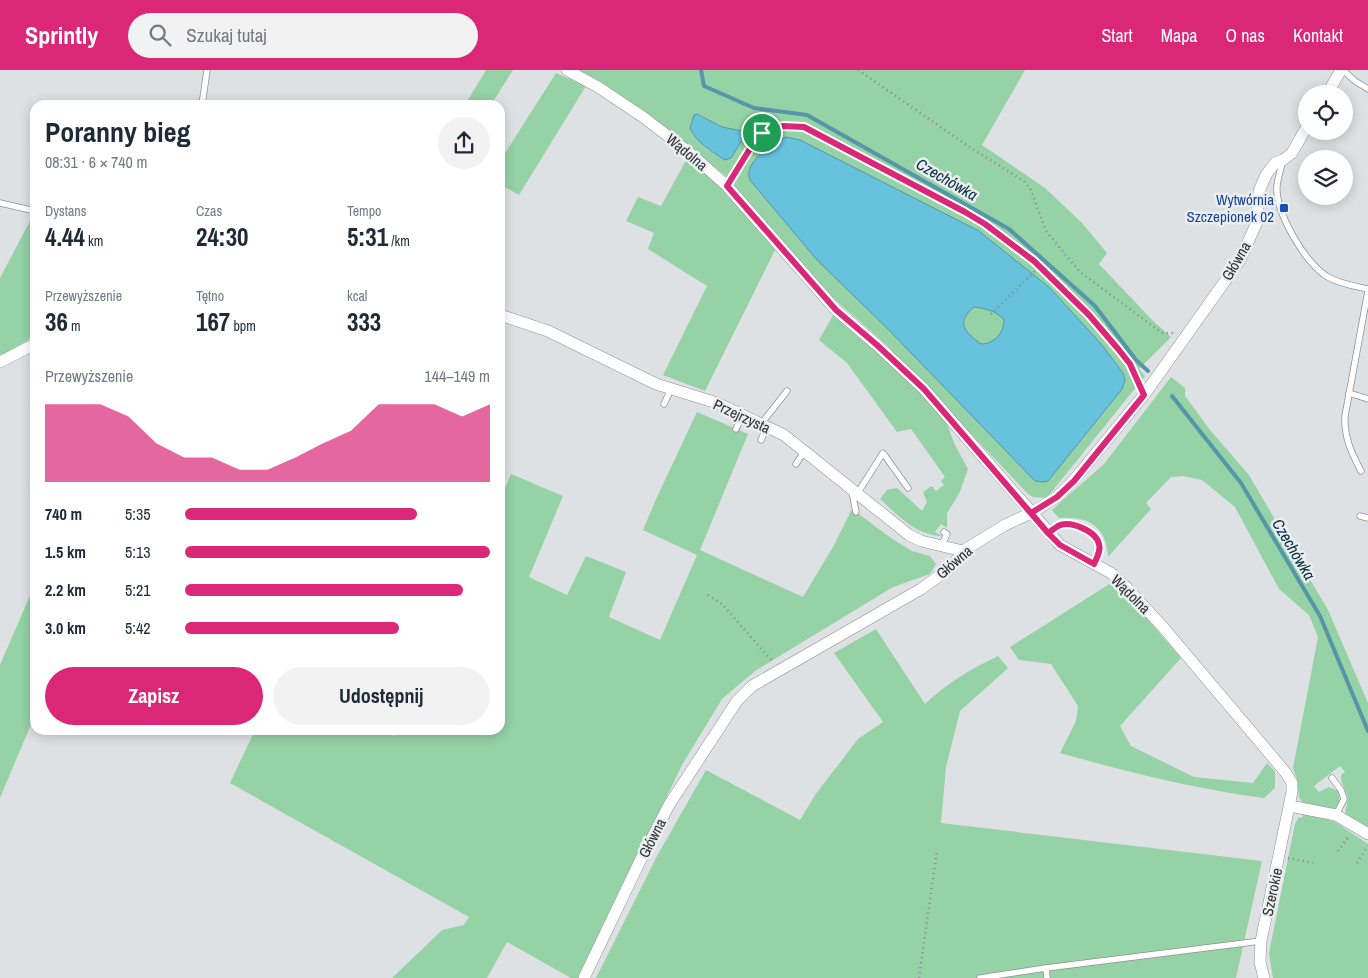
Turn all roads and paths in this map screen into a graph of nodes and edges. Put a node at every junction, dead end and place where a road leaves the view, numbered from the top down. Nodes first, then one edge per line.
1 (207, 70) edge
2 (567, 70) edge
3 (858, 70) edge
4 (1342, 70) edge
5 (1333, 85) edge
6 (1368, 89) edge
7 (203, 100) edge
8 (1299, 140) edge
9 (1284, 160) junction
10 (727, 186) junction
11 (0, 203) edge
12 (30, 210) edge
13 (1040, 266) junction
14 (1368, 290) edge
15 (991, 314) dead end
16 (505, 317) edge
17 (1189, 332) junction
18 (30, 347) edge
19 (0, 362) edge
20 (671, 389) junction
21 (787, 391) dead end
22 (1349, 393) junction
23 (1144, 395) junction
24 (1368, 399) edge
25 (664, 404) dead end
26 (742, 415) junction
27 (764, 426) junction
28 (736, 429) dead end
29 (761, 440) dead end
30 (804, 452) junction
31 (796, 464) dead end
32 (1361, 471) dead end
33 (908, 488) dead end
34 (855, 492) junction
35 (856, 512) dead end
36 (1031, 513) junction
37 (1360, 516) dead end
38 (1368, 518) edge
39 (944, 532) dead end
40 (1048, 533) junction
41 (941, 546) junction
42 (963, 551) junction
43 (1094, 564) junction
44 (708, 595) dead end
45 (779, 670) junction
46 (1332, 778) dead end
47 (1290, 806) junction
48 (1336, 815) junction
49 (1355, 826) junction
50 (1368, 834) edge
51 (1368, 846) edge
52 (937, 850) dead end
53 (1338, 851) dead end
54 (1287, 857) dead end
55 (1313, 863) dead end
56 (1357, 863) dead end
57 (1261, 941) junction
58 (1046, 968) junction
59 (584, 978) edge
60 (919, 978) edge
61 (980, 978) edge
62 (1047, 978) edge
63 (1264, 978) edge

1 - 7 lane
2 - 10 street, Wądolna
3 - 17 path
4 - 5 street
4 - 6 lane
8 - 9 street, Główna
9 - 14 lane
9 - 17 street, Główna
10 - 13 path
10 - 36 street, Wądolna
11 - 12 lane
13 - 15 path
13 - 23 path
14 - 22 lane
16 - 20 street, Przejrzysta
17 - 23 street, Główna
18 - 19 street
20 - 25 lane
20 - 26 street, Przejrzysta
21 - 27 lane
22 - 24 lane
22 - 32 lane
23 - 36 street, Główna
26 - 27 street, Przejrzysta
26 - 28 lane
27 - 29 lane
27 - 30 street, Przejrzysta
30 - 31 lane
30 - 34 street, Przejrzysta
33 - 34 lane
34 - 35 lane
34 - 41 street, Przejrzysta
36 - 40 street, Wądolna
36 - 42 street, Główna
37 - 38 lane
39 - 41 lane
40 - 43 street, Wądolna
40 - 43 lane
41 - 42 street, Przejrzysta
42 - 45 street, Główna
43 - 47 street, Wądolna
44 - 45 path
45 - 59 street, Główna
46 - 48 lane
47 - 48 street
47 - 57 street, Szerokie
48 - 49 street
49 - 50 street
49 - 53 path
51 - 56 path
52 - 60 path
54 - 55 path
57 - 58 lane
57 - 63 street, Szerokie
58 - 61 lane
58 - 62 lane

